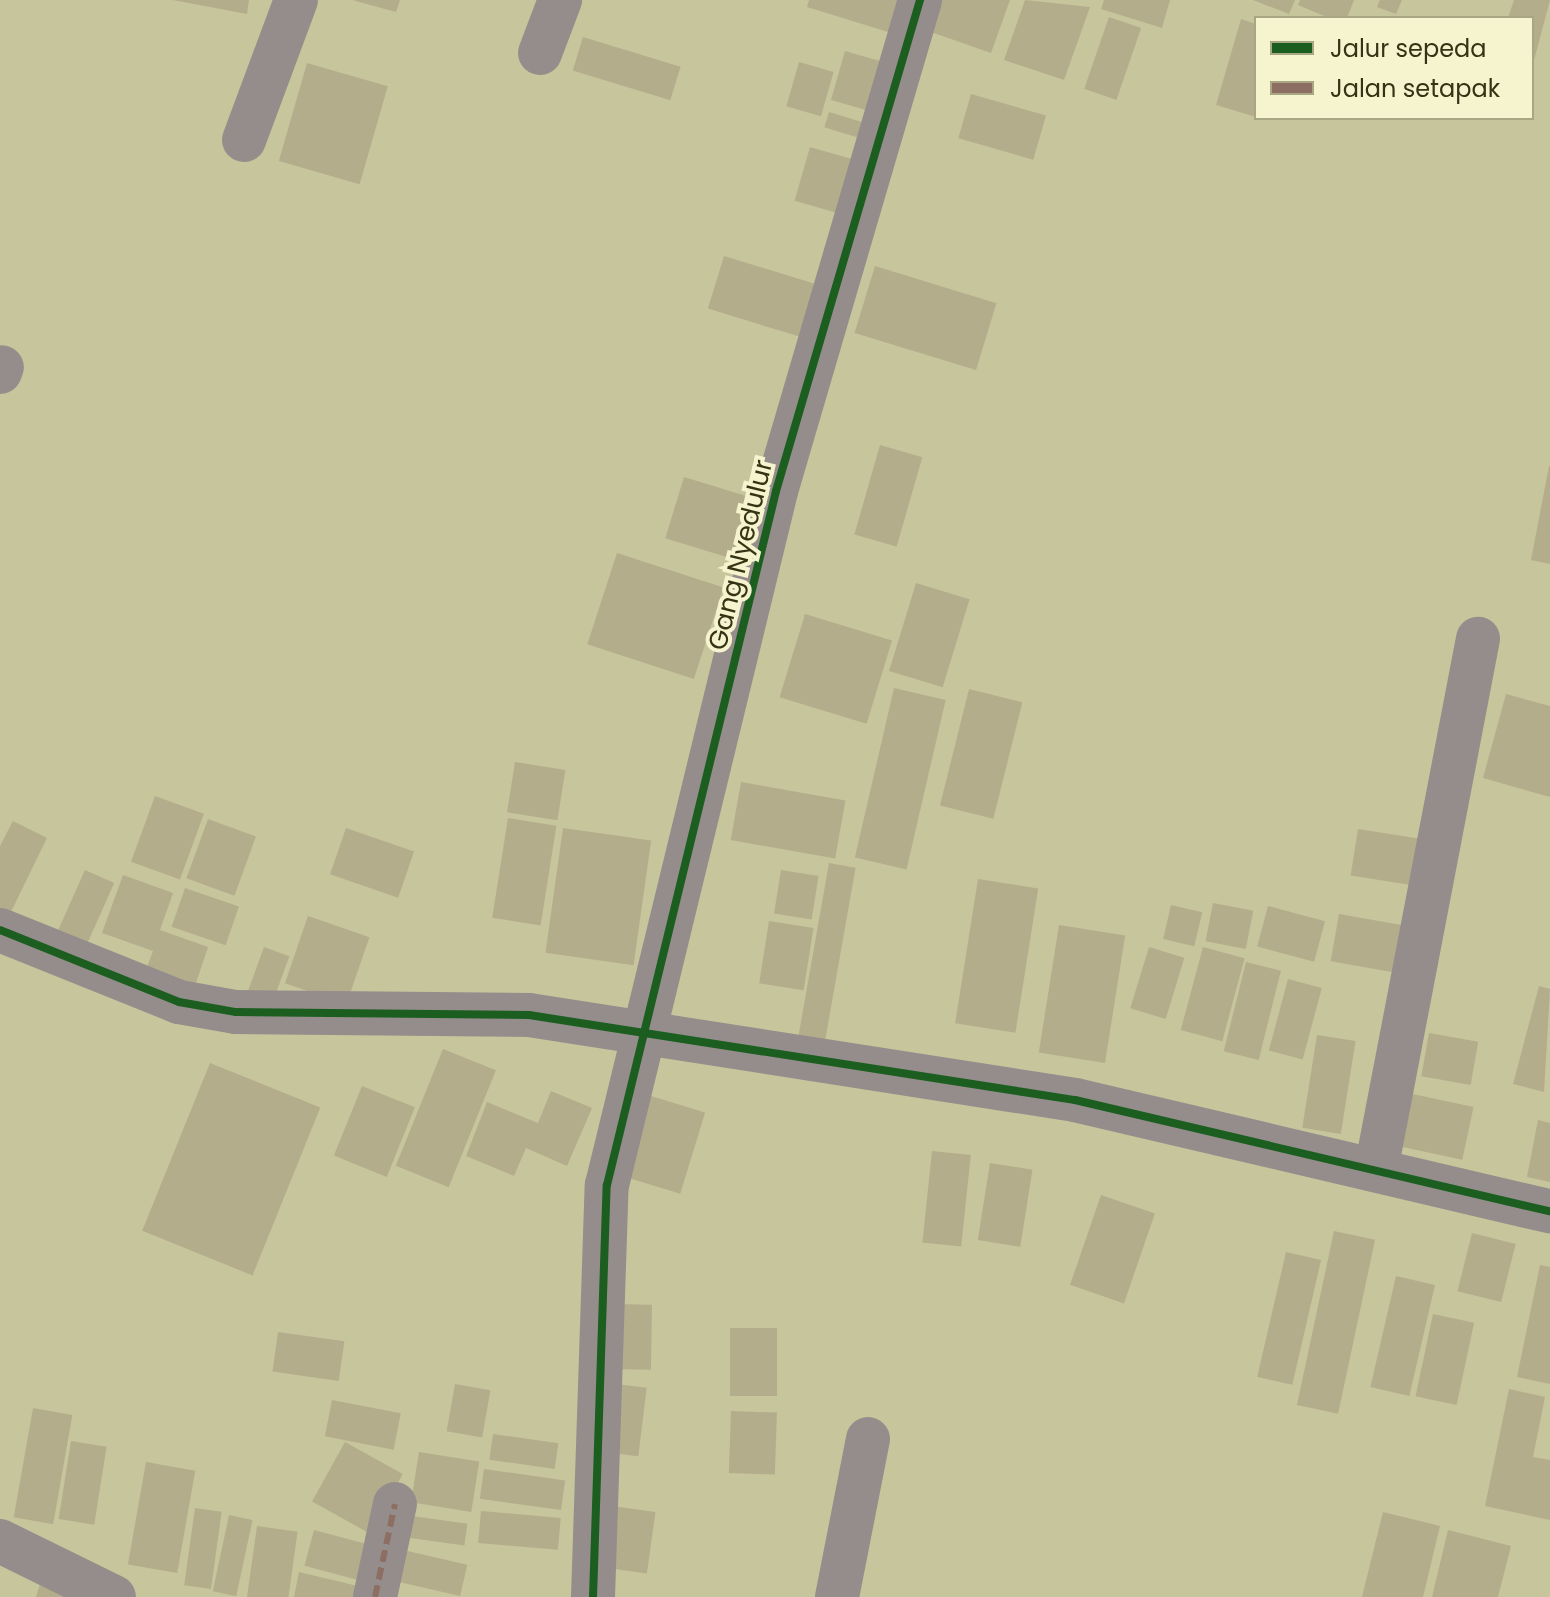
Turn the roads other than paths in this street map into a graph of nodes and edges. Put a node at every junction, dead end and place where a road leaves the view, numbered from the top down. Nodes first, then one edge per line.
1 (296, 0) edge
2 (560, 0) edge
3 (920, 0) edge
4 (540, 53) dead end
5 (244, 140) dead end
6 (1478, 639) dead end
7 (0, 930) edge
8 (648, 1033) junction
9 (1376, 1170) junction
10 (1550, 1211) edge
11 (868, 1439) dead end
12 (395, 1504) dead end
13 (0, 1541) edge
14 (114, 1597) edge
15 (375, 1597) edge
16 (593, 1597) edge
17 (837, 1597) edge

1 - 5 street
2 - 4 street
3 - 8 street, Gang Nyedulur
6 - 9 street
7 - 8 street
8 - 9 street
8 - 16 street, Gang Nyedulur
9 - 10 street
11 - 17 street
12 - 15 street
13 - 14 street

